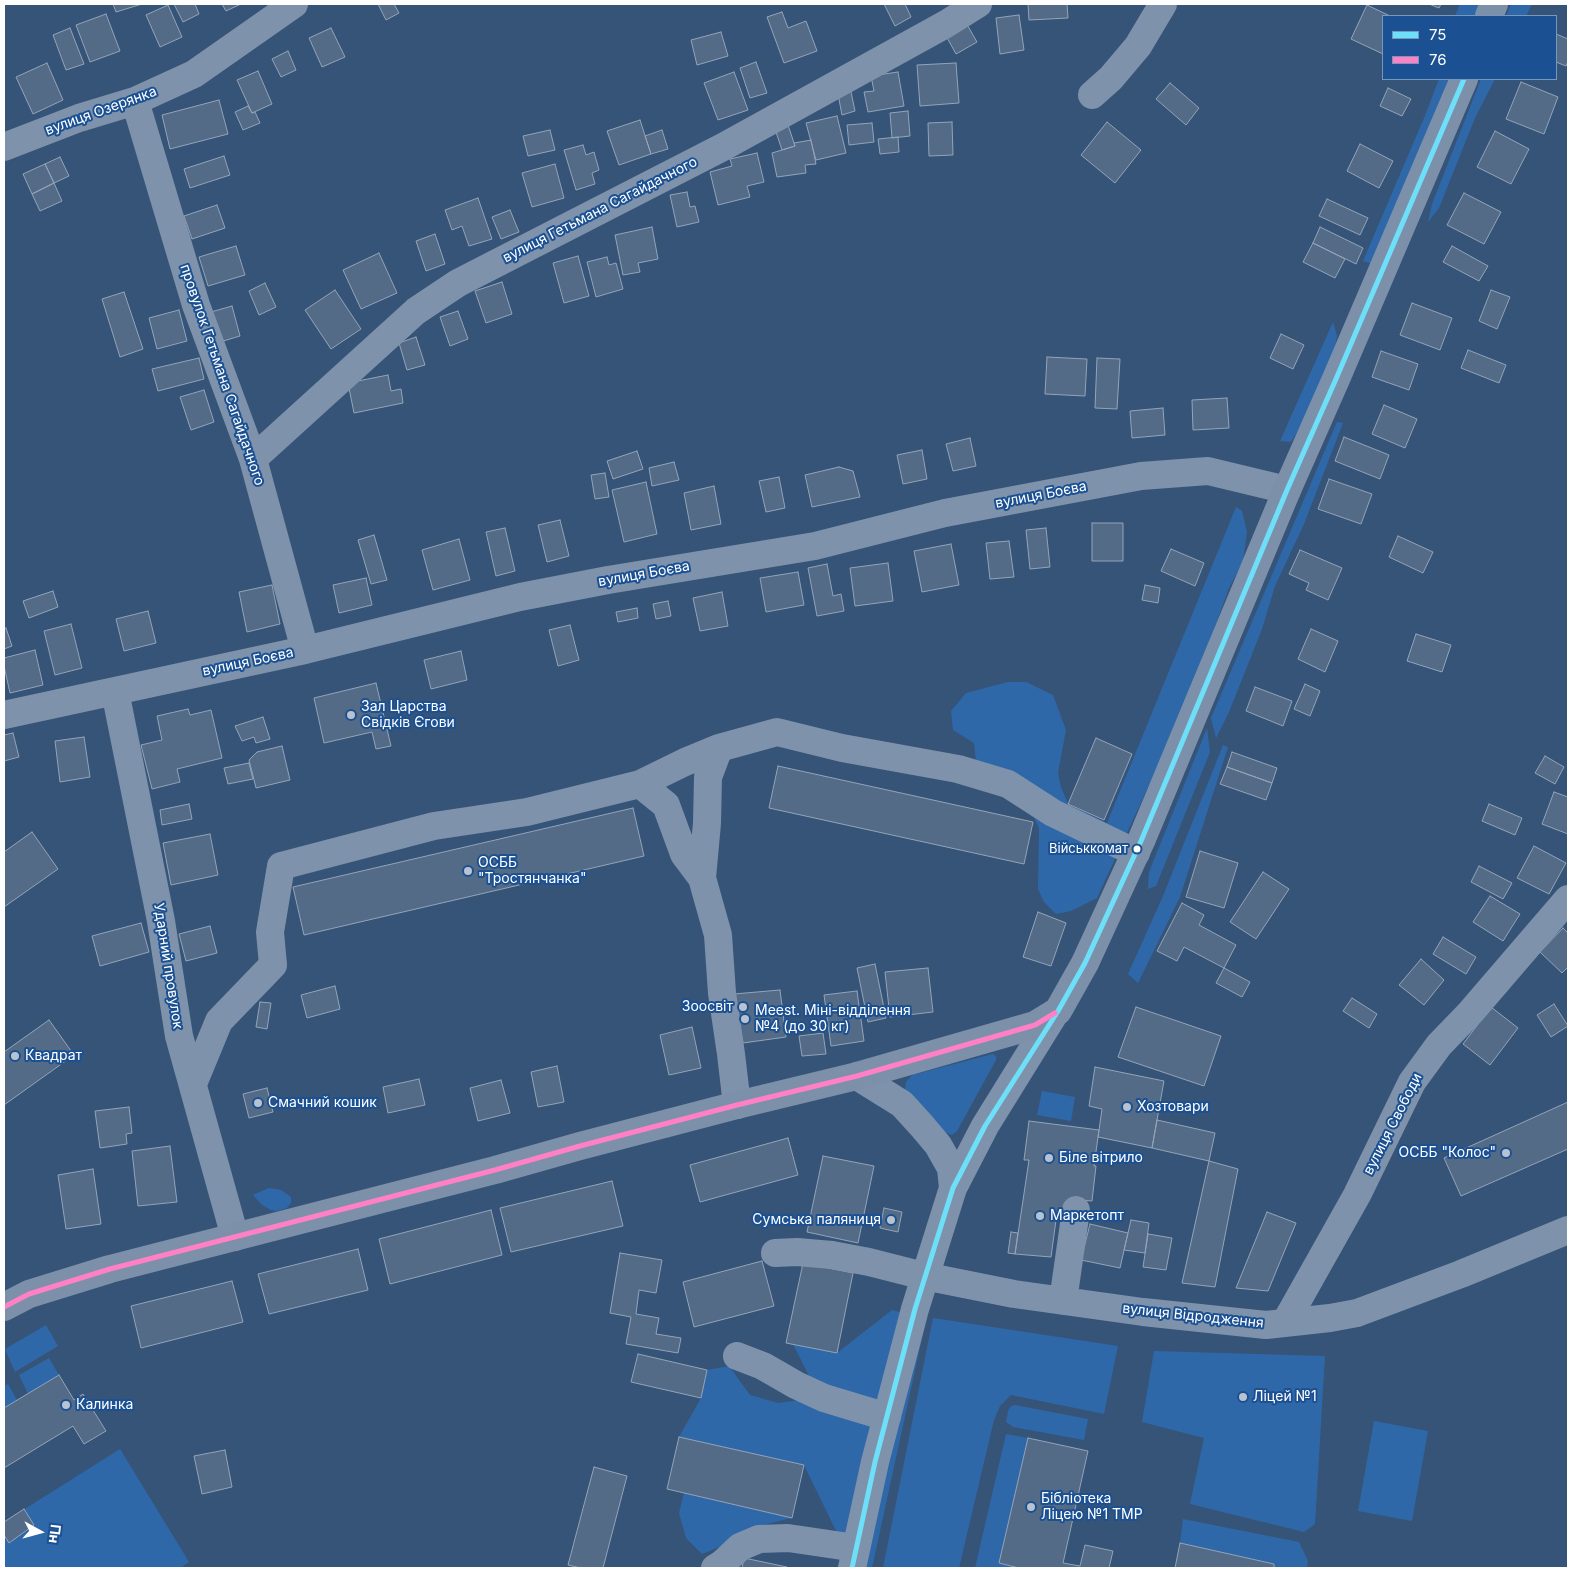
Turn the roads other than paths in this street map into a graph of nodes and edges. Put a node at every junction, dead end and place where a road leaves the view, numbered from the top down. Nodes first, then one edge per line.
1 (294, 4) edge
2 (978, 4) edge
3 (1163, 4) edge
4 (1464, 80) edge
5 (1092, 95) dead end
6 (135, 101) junction
7 (4, 147) edge
8 (252, 459) junction
9 (1286, 490) junction
10 (305, 650) junction
11 (116, 691) junction
12 (4, 715) edge
13 (719, 748) junction
14 (640, 784) junction
15 (1136, 853) junction
16 (702, 878) junction
17 (1568, 899) edge
18 (1055, 1013) junction
19 (856, 1076) junction
20 (193, 1084) junction
21 (737, 1105) junction
22 (953, 1188) junction
23 (1076, 1210) dead end
24 (1568, 1230) edge
25 (235, 1237) junction
26 (775, 1253) dead end
27 (924, 1276) junction
28 (1063, 1301) junction
29 (4, 1307) edge
30 (1285, 1323) junction
31 (736, 1356) dead end
32 (887, 1417) junction
33 (854, 1558) edge
34 (715, 1568) edge

1 - 6 street, вулиця Озерянка
2 - 8 street, вулиця Гетьмана Сагайдачного
3 - 5 street
4 - 9 main road
6 - 7 street, вулиця Озерянка
6 - 8 street, провулок Гетьмана Сагайдачного
8 - 10 street, провулок Гетьмана Сагайдачного
9 - 10 street, вулиця Боєва
9 - 15 main road
10 - 11 street, вулиця Боєва
11 - 12 street, вулиця Боєва
11 - 20 street, Ударний провулок
13 - 14 street
13 - 15 street
13 - 16 street
14 - 16 street
14 - 20 street
15 - 18 main road
16 - 21 street
17 - 30 street, вулиця Свободи
18 - 19 main road
18 - 22 street
19 - 21 main road
19 - 22 street
20 - 25 street, Ударний провулок
21 - 25 main road
22 - 27 street
23 - 28 street
24 - 30 street, вулиця Відродження
25 - 29 main road
26 - 27 street, вулиця Відродження
27 - 28 street, вулиця Відродження
27 - 32 street
28 - 30 street, вулиця Відродження
31 - 32 street
32 - 33 street
33 - 34 street

